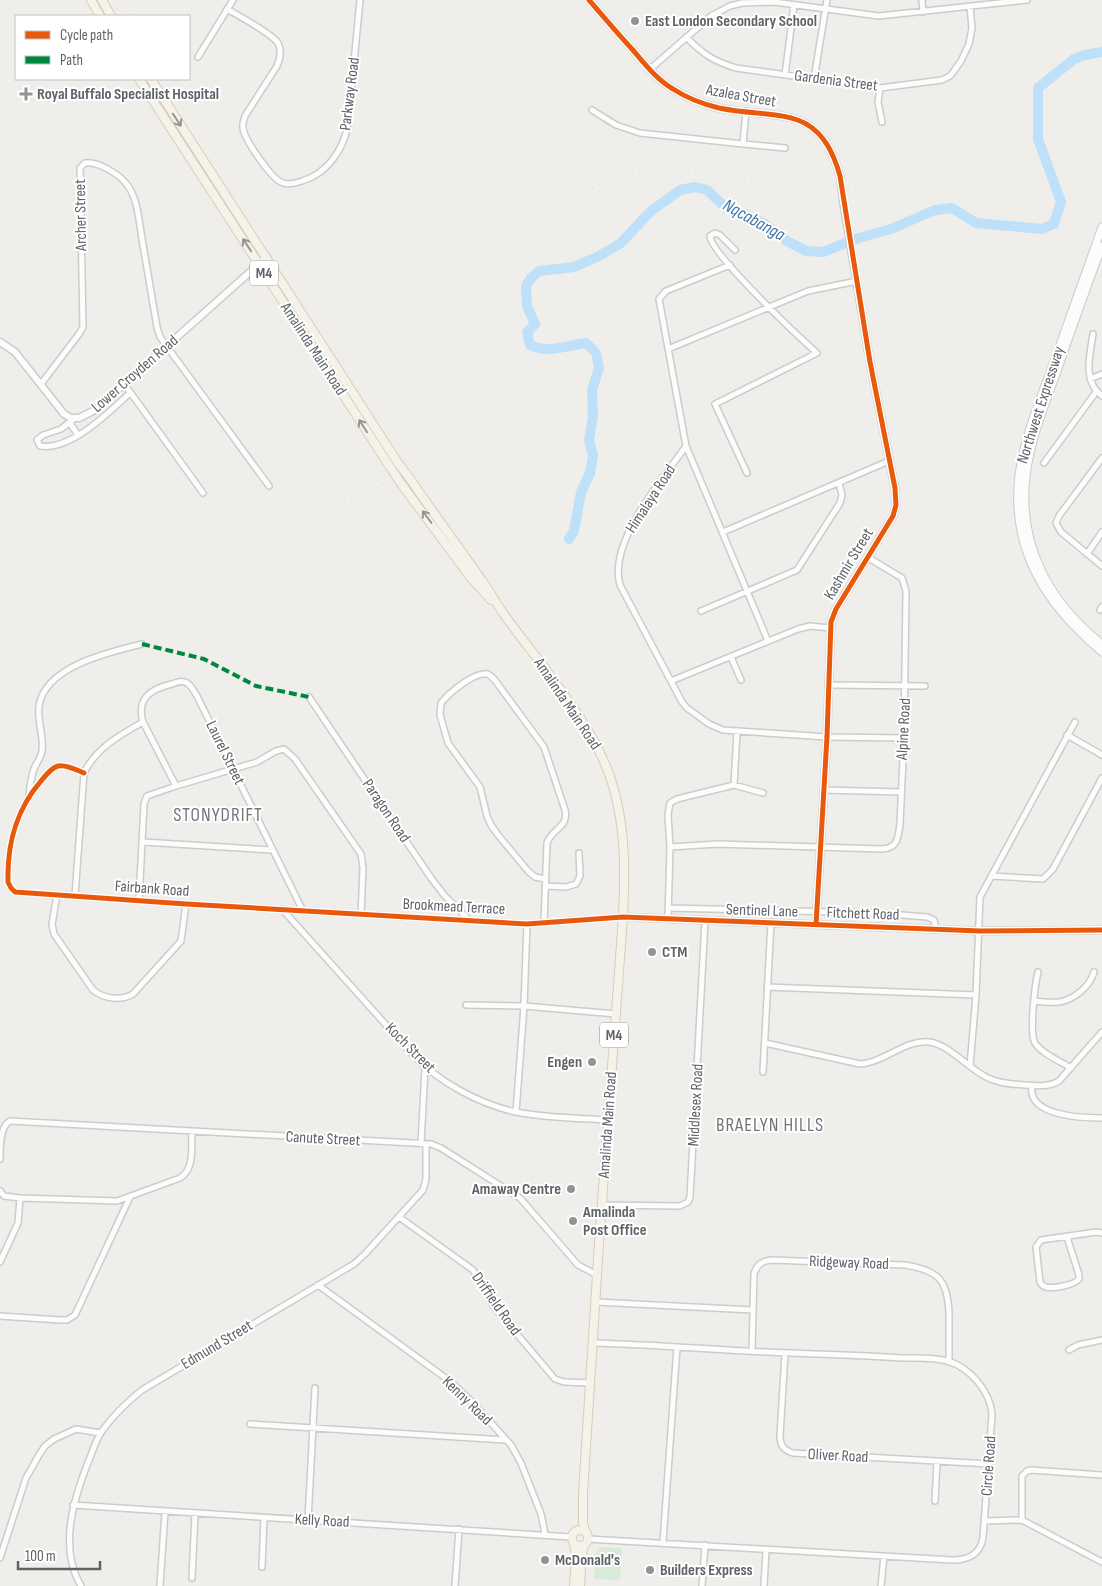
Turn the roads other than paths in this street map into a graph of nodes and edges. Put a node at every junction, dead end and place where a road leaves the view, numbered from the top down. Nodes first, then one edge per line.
1 (90, 0) edge
2 (102, 0) edge
3 (233, 0) edge
4 (360, 0) edge
5 (589, 0) edge
6 (827, 0) edge
7 (922, 0) edge
8 (1027, 0) edge
9 (774, 1) edge
10 (794, 5) junction
11 (970, 8) junction
12 (227, 9) junction
13 (826, 10) junction
14 (923, 12) junction
15 (99, 15) edge
16 (110, 15) edge
17 (686, 37) junction
18 (198, 57) dead end
19 (649, 70) junction
20 (785, 75) junction
21 (140, 80) edge
22 (152, 80) edge
23 (814, 80) junction
24 (880, 88) junction
25 (592, 110) dead end
26 (746, 111) junction
27 (882, 122) dead end
28 (743, 144) junction
29 (786, 148) dead end
30 (1102, 227) edge
31 (1102, 246) edge
32 (735, 250) dead end
33 (267, 257) junction
34 (259, 264) junction
35 (730, 265) junction
36 (857, 281) junction
37 (770, 307) junction
38 (1093, 334) dead end
39 (0, 342) edge
40 (167, 347) junction
41 (668, 349) junction
42 (1102, 374) edge
43 (1090, 379) junction
44 (41, 384) junction
45 (125, 385) junction
46 (1096, 392) junction
47 (130, 393) junction
48 (1102, 396) edge
49 (72, 420) junction
50 (78, 435) junction
51 (686, 446) junction
52 (1102, 458) edge
53 (889, 462) junction
54 (1044, 463) dead end
55 (747, 474) dead end
56 (839, 484) junction
57 (269, 486) dead end
58 (203, 493) dead end
59 (723, 532) junction
60 (1102, 532) edge
61 (1087, 554) junction
62 (867, 557) junction
63 (1102, 566) edge
64 (748, 592) junction
65 (501, 610) junction
66 (701, 611) dead end
67 (830, 628) junction
68 (768, 641) junction
69 (142, 644) dead end
70 (1102, 644) edge
71 (1102, 652) edge
72 (731, 657) junction
73 (741, 680) dead end
74 (671, 681) junction
75 (828, 685) junction
76 (906, 686) junction
77 (925, 686) dead end
78 (309, 698) dead end
79 (143, 722) junction
80 (1075, 722) dead end
81 (737, 732) junction
82 (1066, 735) junction
83 (827, 737) junction
84 (904, 738) junction
85 (1102, 755) edge
86 (233, 769) junction
87 (84, 773) junction
88 (1102, 778) edge
89 (734, 785) junction
90 (176, 786) junction
91 (824, 790) junction
92 (900, 792) junction
93 (763, 794) dead end
94 (29, 795) junction
95 (142, 842) junction
96 (670, 847) junction
97 (820, 848) junction
98 (272, 850) junction
99 (579, 853) dead end
100 (992, 876) junction
101 (545, 879) junction
102 (546, 886) junction
103 (56, 895) junction
104 (75, 896) junction
105 (139, 900) junction
106 (186, 904) junction
107 (669, 908) junction
108 (282, 909) junction
109 (302, 911) junction
110 (816, 913) junction
111 (361, 914) junction
112 (624, 917) junction
113 (668, 919) junction
114 (468, 920) junction
115 (706, 921) junction
116 (544, 922) junction
117 (527, 924) junction
118 (771, 924) junction
119 (816, 925) junction
120 (936, 930) junction
121 (1102, 930) edge
122 (980, 931) junction
123 (1038, 972) dead end
124 (1094, 972) dead end
125 (767, 987) junction
126 (976, 995) junction
127 (1034, 1001) junction
128 (466, 1005) dead end
129 (524, 1006) junction
130 (616, 1014) junction
131 (1102, 1032) edge
132 (765, 1043) junction
133 (970, 1066) junction
134 (426, 1068) junction
135 (1071, 1068) junction
136 (763, 1072) dead end
137 (1032, 1086) junction
138 (516, 1112) junction
139 (1102, 1118) edge
140 (608, 1120) junction
141 (192, 1132) junction
142 (424, 1144) junction
143 (0, 1159) edge
144 (0, 1192) edge
145 (130, 1197) junction
146 (20, 1198) junction
147 (602, 1204) junction
148 (399, 1217) junction
149 (1102, 1233) edge
150 (1067, 1237) junction
151 (0, 1262) edge
152 (597, 1275) junction
153 (318, 1285) junction
154 (596, 1302) junction
155 (753, 1310) junction
156 (0, 1316) edge
157 (1102, 1340) edge
158 (593, 1343) junction
159 (677, 1347) junction
160 (1069, 1350) dead end
161 (752, 1351) junction
162 (785, 1354) junction
163 (949, 1362) junction
164 (590, 1383) junction
165 (315, 1388) dead end
166 (250, 1424) dead end
167 (312, 1428) junction
168 (100, 1432) junction
169 (505, 1440) junction
170 (938, 1462) junction
171 (990, 1464) junction
172 (1102, 1475) edge
173 (583, 1494) junction
174 (935, 1501) dead end
175 (73, 1505) junction
176 (165, 1512) junction
177 (195, 1514) junction
178 (264, 1518) junction
179 (308, 1520) junction
180 (1022, 1520) junction
181 (985, 1521) junction
182 (459, 1529) junction
183 (545, 1534) junction
184 (574, 1537) junction
185 (586, 1538) junction
186 (663, 1542) junction
187 (705, 1545) junction
188 (766, 1550) junction
189 (884, 1556) junction
190 (0, 1558) edge
191 (1102, 1562) edge
192 (262, 1567) dead end
193 (192, 1578) dead end
194 (81, 1586) edge
195 (160, 1586) edge
196 (455, 1586) edge
197 (574, 1586) edge
198 (580, 1586) edge
199 (702, 1586) edge
200 (764, 1586) edge
201 (881, 1586) edge

1 - 15 main road
2 - 16 main road
3 - 12 street
4 - 12 street, Parkway Road
5 - 19 street, Azalea Street
6 - 13 street
7 - 14 street
8 - 11 street
9 - 10 street
9 - 17 street
10 - 13 street
10 - 20 street
11 - 14 street
11 - 24 street, Gardenia Street
12 - 18 street
13 - 14 street
13 - 23 street
17 - 19 street
17 - 20 street, Gardenia Street
19 - 26 street, Azalea Street
20 - 23 street, Gardenia Street
34 -> 21 main road, Amalinda Main Road / M4
22 -> 33 main road, Amalinda Main Road / M4
23 - 24 street, Gardenia Street
24 - 27 street
25 - 28 street
26 - 28 street
26 - 36 street, Azalea Street, bridge
28 - 29 street
30 - 71 main road, Northwest Expressway
31 - 70 main road, Northwest Expressway
32 - 35 street
33 - 34 street, Lower Croyden Road
33 - 65 main road, Amalinda Main Road / M4, bridge
34 - 40 street, Lower Croyden Road
65 -> 34 main road, Amalinda Main Road / M4, bridge
35 - 37 street
35 - 41 street
36 - 37 street
36 - 53 street, Kashmir Street
37 - 41 street
37 - 55 street
38 - 43 street
39 - 44 street
40 - 44 street, Archer Street
40 - 45 street, Lower Croyden Road
40 - 57 street, Archer Street
41 - 51 street
42 - 43 street
43 - 46 street
44 - 49 street
45 - 47 street
45 - 49 street, Lower Croyden Road
46 - 48 street
46 - 54 street
47 - 50 street, Lower Croyden Road
47 - 58 street
49 - 50 street
49 - 50 street, Lower Croyden Road
51 - 59 street
51 - 74 street, Himalaya Road
52 - 61 street
53 - 56 street
53 - 62 street, Kashmir Street
56 - 59 street
56 - 64 street
59 - 64 street
60 - 61 street
61 - 63 street
62 - 67 street, Kashmir Street
62 - 76 street, Alpine Road
64 - 66 street
64 - 68 street
65 - 112 main road, Amalinda Main Road / M4
67 - 68 street
67 - 75 street, Kashmir Street
68 - 72 street
69 - 94 street
72 - 73 street
72 - 74 street
74 - 81 street, Himalaya Road
75 - 76 street
75 - 83 street, Kashmir Street
76 - 77 street
76 - 84 street, Alpine Road
78 - 114 street, Paragon Road
79 - 86 street, Laurel Street
79 - 87 street
79 - 90 street
80 - 82 street
81 - 83 street, Himalaya Road
81 - 89 street
82 - 85 street
82 - 100 street
83 - 84 street, Himalaya Road
83 - 91 street, Kashmir Street
84 - 92 street, Alpine Road
86 - 90 street
86 - 98 street, Laurel Street
86 - 111 street
87 - 94 street
87 - 104 street
88 - 100 street
89 - 93 street
89 - 96 street
90 - 95 street
91 - 92 street
91 - 97 street, Kashmir Street
92 - 97 street, Alpine Road
94 - 103 street, Fairbank Road
95 - 98 street
95 - 105 street
96 - 97 street
96 - 107 street
97 - 110 street, Kashmir Street
98 - 109 street, Laurel Street
99 - 102 street
100 - 122 street
101 - 101 street
101 - 102 street
102 - 116 street
103 - 104 street, Fairbank Road
103 - 106 street
104 - 105 street, Fairbank Road
105 - 106 street, Fairbank Road
106 - 108 street, Fairbank Road
107 - 110 street, Sentinel Lane
107 - 113 street
108 - 109 street, Brookmead Terrace
108 - 134 street, Koch Street
109 - 111 street, Brookmead Terrace
110 - 119 street, Kashmir Street
110 - 120 street, Sentinel Lane
111 - 114 street, Brookmead Terrace
112 - 113 street, Fitchett Road
112 - 116 street, Brookmead Terrace
112 - 130 main road, Amalinda Main Road / M4
113 - 115 street, Fitchett Road
114 - 117 street, Brookmead Terrace
115 - 118 street, Fitchett Road
115 - 147 street, Middlesex Road
116 - 117 street, Brookmead Terrace
117 - 129 street
118 - 119 street, Fitchett Road
118 - 125 street
119 - 120 street, Fitchett Road
120 - 122 street, Fitchett Road
121 - 122 street, Fitchett Road
122 - 126 street
123 - 127 street
124 - 127 street
125 - 126 street
125 - 132 street
126 - 133 street
127 - 135 street
128 - 129 street
129 - 130 street
129 - 138 street
130 - 140 main road, Amalinda Main Road / M4
131 - 135 street
132 - 133 street
132 - 136 street
133 - 137 street
134 - 138 street, Koch Street
134 - 142 street, Edmund Street
135 - 137 street
137 - 139 street
138 - 140 street, Koch Street
140 - 147 main road, Amalinda Main Road / M4
141 - 142 street, Canute Street
141 - 143 street, Canute Street
141 - 145 street
142 - 148 street, Edmund Street
142 - 152 street, Canute Street
144 - 146 street
145 - 146 street
145 - 156 street
146 - 151 street
147 - 152 main road, Amalinda Main Road / M4
148 - 153 street, Edmund Street
148 - 164 street, Driffield Road
149 - 150 street
150 - 150 street
152 - 154 main road, Amalinda Main Road / M4
153 - 168 street, Edmund Street
153 - 169 street, Kenny Road
154 - 155 street
154 - 158 main road, Amalinda Main Road / M4
155 - 161 street, Ridgeway Road
155 - 163 street, Ridgeway Road
157 - 160 street
158 - 159 street, Circle Road
158 - 164 main road, Amalinda Main Road / M4
159 - 161 street, Circle Road
159 - 186 street
161 - 162 street, Circle Road
162 - 163 street, Circle Road
162 - 170 street, Oliver Road
163 - 171 street, Circle Road
164 - 173 main road, Amalinda Main Road / M4
165 - 167 street
166 - 167 street
167 - 169 street
167 - 179 street
168 - 175 street, Edmund Street
168 - 190 street
169 - 183 street, Kenny Road
170 - 171 street, Oliver Road
170 - 174 street
171 - 181 street, Circle Road
172 - 180 street
173 - 184 main road, Amalinda Main Road / M4
173 - 185 main road, Amalinda Main Road / M4
175 - 176 street, Kelly Road
175 - 194 street, Edmund Street
176 - 177 street, Kelly Road
176 - 195 street
177 - 178 street, Kelly Road
177 - 193 street
178 - 179 street, Kelly Road
178 - 192 street
179 - 182 street, Kelly Road
180 - 181 street
180 - 191 street
181 - 189 street, Circle Road
182 - 183 street, Kelly Road
182 - 196 street
183 - 184 street, Kelly Road
184 - 185 main road
184 - 185 main road
184 - 197 main road, Amalinda Main Road / M4
185 - 186 street, Circle Road
185 - 198 main road, Amalinda Main Road / M4
186 - 187 street, Circle Road
187 - 188 street, Circle Road
187 - 199 street
188 - 189 street, Circle Road
188 - 200 street
189 - 201 street

